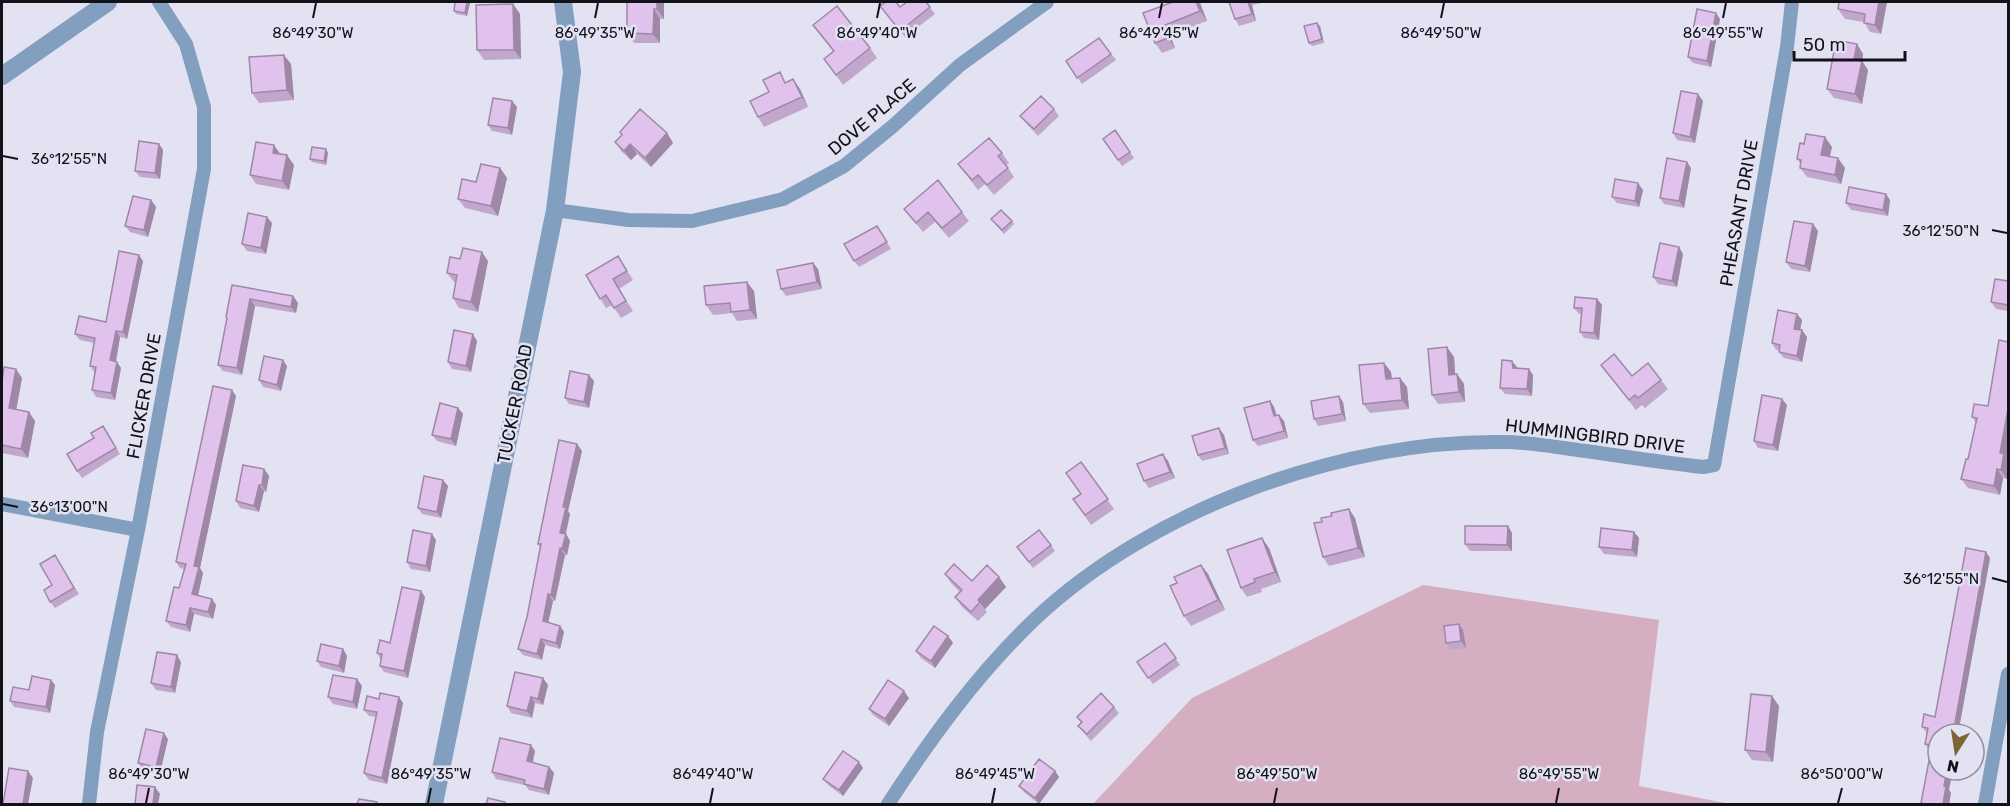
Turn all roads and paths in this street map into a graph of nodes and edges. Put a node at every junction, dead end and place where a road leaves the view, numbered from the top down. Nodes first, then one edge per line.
1 (108, 2) edge
2 (159, 2) edge
3 (563, 2) edge
4 (1047, 2) edge
5 (1792, 2) edge
6 (2, 76) edge
7 (555, 210) junction
8 (1719, 431) joint
9 (2, 504) edge
10 (138, 530) junction
11 (2008, 674) edge
12 (2005, 714) edge
13 (89, 804) edge
14 (434, 804) edge
15 (888, 804) edge
16 (1985, 804) edge

1 - 6 street
2 - 10 street, FLICKER DRIVE
3 - 7 street, TUCKER ROAD
4 - 7 street, DOVE PLACE
5 - 8 street, PHEASANT DRIVE
7 - 14 street, TUCKER ROAD
8 - 15 street, HUMMINGBIRD DRIVE
9 - 10 street
10 - 13 street, FLICKER DRIVE
11 - 12 street
12 - 16 street

